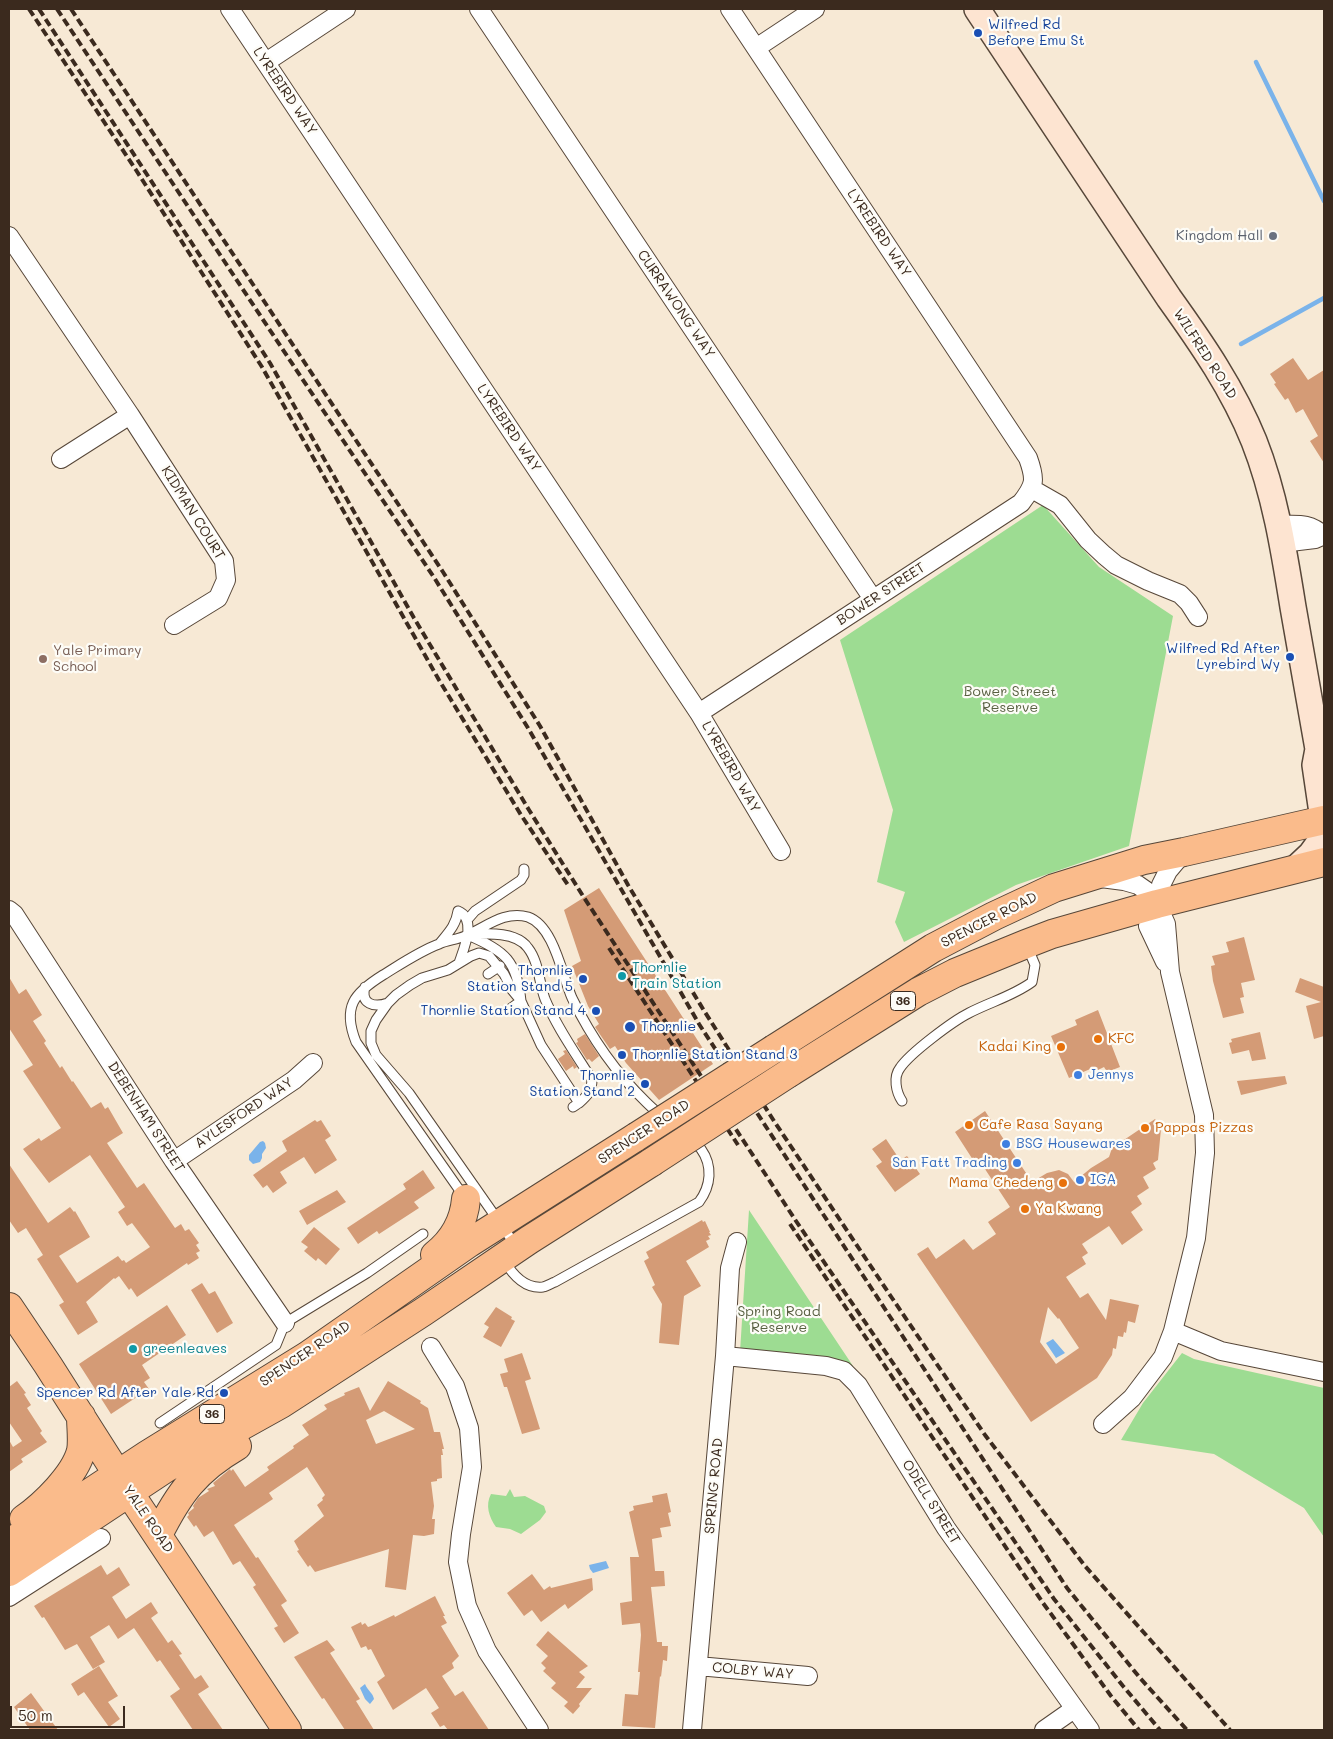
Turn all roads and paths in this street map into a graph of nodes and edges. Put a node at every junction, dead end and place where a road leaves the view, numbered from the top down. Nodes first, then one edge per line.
1 (230, 9) edge
2 (346, 9) edge
3 (479, 9) edge
4 (730, 9) edge
5 (815, 9) edge
6 (977, 9) edge
7 (756, 48) junction
8 (266, 62) junction
9 (9, 236) edge
10 (130, 415) junction
11 (61, 459) dead end
12 (1032, 489) junction
13 (1280, 534) junction
14 (1324, 535) edge
15 (873, 599) junction
16 (1198, 617) dead end
17 (174, 625) dead end
18 (699, 713) junction
19 (1321, 752) edge
20 (1324, 810) edge
21 (1324, 820) edge
22 (1324, 836) edge
23 (781, 851) dead end
24 (1184, 852) junction
25 (1324, 862) edge
26 (524, 869) dead end
27 (1294, 870) junction
28 (1084, 877) junction
29 (1157, 904) junction
30 (9, 910) edge
31 (468, 919) junction
32 (467, 935) junction
33 (440, 943) junction
34 (1026, 944) junction
35 (458, 963) junction
36 (500, 966) junction
37 (488, 974) dead end
38 (365, 986) junction
39 (870, 987) junction
40 (521, 1001) junction
41 (388, 1003) junction
42 (510, 1009) dead end
43 (313, 1063) dead end
44 (902, 1101) dead end
45 (174, 1161) junction
46 (466, 1199) joint
47 (500, 1223) junction
48 (423, 1234) dead end
49 (737, 1242) dead end
50 (510, 1253) junction
51 (9, 1307) edge
52 (285, 1323) junction
53 (1174, 1331) junction
54 (339, 1332) junction
55 (431, 1347) dead end
56 (725, 1356) junction
57 (1324, 1372) edge
58 (281, 1404) junction
59 (80, 1416) junction
60 (160, 1423) dead end
61 (1103, 1424) dead end
62 (124, 1483) junction
63 (9, 1530) edge
64 (158, 1534) junction
65 (101, 1538) dead end
66 (9, 1543) edge
67 (9, 1572) edge
68 (9, 1597) edge
69 (698, 1666) junction
70 (808, 1676) dead end
71 (1074, 1709) junction
72 (287, 1730) edge
73 (539, 1730) edge
74 (692, 1730) edge
75 (1044, 1730) edge
76 (1090, 1730) edge

1 - 8 street, LYREBIRD WAY
2 - 8 street
3 - 15 street, CURRAWONG WAY
4 - 7 street, LYREBIRD WAY
5 - 7 street
6 - 13 main road, WILFRED ROAD
7 - 12 street, LYREBIRD WAY
8 - 18 street, LYREBIRD WAY
9 - 10 street, KIDMAN COURT
10 - 11 street
10 - 17 street, KIDMAN COURT
12 - 15 street, BOWER STREET
12 - 16 street
13 - 14 street
13 - 19 main road, WILFRED ROAD
15 - 18 street, BOWER STREET
18 - 23 street, LYREBIRD WAY
19 - 20 main road, WILFRED ROAD
21 - 24 main road, SPENCER ROAD / 36
22 - 27 main road
24 - 28 main road, SPENCER ROAD / 36
24 - 29 street
25 - 27 main road, SPENCER ROAD / 36
26 - 31 lane
27 - 29 main road, SPENCER ROAD / 36
28 - 29 street
28 - 39 main road, SPENCER ROAD / 36
29 - 34 main road, SPENCER ROAD / 36
29 - 53 street
30 - 45 street, DEBENHAM STREET
31 - 32 lane
31 - 33 lane
32 - 33 lane
32 - 35 lane
32 - 40 lane
32 - 40 lane
32 - 50 lane
33 - 38 lane
34 - 39 main road
34 - 44 lane
34 - 50 main road, SPENCER ROAD / 36, bridge
35 - 36 lane
35 - 41 lane
36 - 37 lane
36 - 40 lane
38 - 41 lane
38 - 46 lane
39 - 47 main road, SPENCER ROAD / 36, bridge
40 - 42 lane
41 - 47 lane
43 - 45 street, AYLESFORD WAY
45 - 52 street, DEBENHAM STREET
46 - 54 main road
47 - 50 lane
47 - 54 main road, SPENCER ROAD / 36
48 - 52 lane
49 - 56 street, SPRING ROAD
50 - 58 main road, SPENCER ROAD / 36
51 - 59 main road, YALE ROAD
52 - 60 lane
53 - 57 street
53 - 61 street
54 - 62 main road, SPENCER ROAD / 36
55 - 73 street
56 - 69 street, SPRING ROAD
56 - 71 street, ODELL STREET
58 - 62 main road, SPENCER ROAD / 36
58 - 64 main road
59 - 62 main road, YALE ROAD
59 - 63 main road
62 - 64 main road, YALE ROAD
62 - 66 main road, SPENCER ROAD / 36
62 - 67 main road, SPENCER ROAD / 36
64 - 72 main road, YALE ROAD
65 - 68 street
69 - 70 street, COLBY WAY
69 - 74 street, SPRING ROAD
71 - 75 street
71 - 76 street, ODELL STREET

